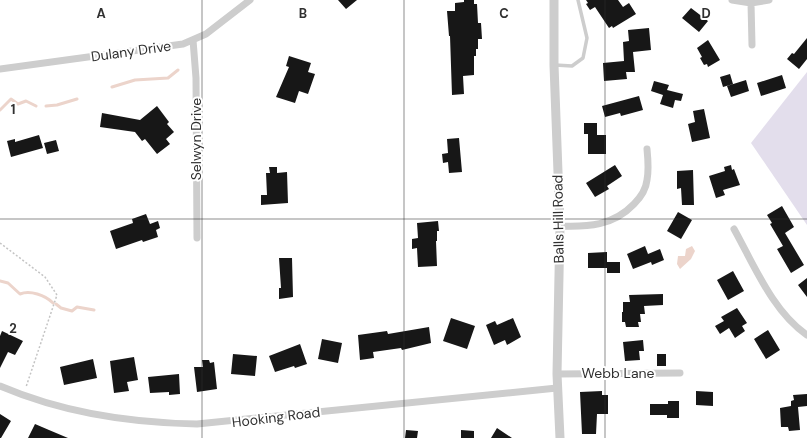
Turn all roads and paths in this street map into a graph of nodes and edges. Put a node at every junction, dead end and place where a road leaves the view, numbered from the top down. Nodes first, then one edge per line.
1 (250, 0) edge
2 (554, 0) edge
3 (578, 0) edge
4 (732, 0) edge
5 (769, 0) edge
6 (751, 3) junction
7 (193, 40) junction
8 (752, 45) dead end
9 (554, 65) junction
10 (0, 69) edge
11 (647, 149) dead end
12 (560, 226) junction
13 (734, 230) dead end
14 (197, 238) dead end
15 (0, 243) edge
16 (807, 336) edge
17 (680, 373) dead end
18 (557, 374) junction
19 (0, 386) edge
20 (557, 388) junction
21 (23, 395) junction
22 (560, 438) edge

1 - 7 street, Dulany Drive
2 - 9 street, Balls Hill Road
3 - 9 lane
4 - 6 street
5 - 6 street
6 - 8 street
7 - 10 street, Dulany Drive
7 - 14 street, Selwyn Drive
9 - 12 street, Balls Hill Road
11 - 12 street
12 - 18 street, Balls Hill Road
13 - 16 street
15 - 21 path
17 - 18 street, Webb Lane
18 - 20 street, Balls Hill Road
19 - 21 street, Hooking Road
20 - 21 street, Hooking Road
20 - 22 street, Balls Hill Road

